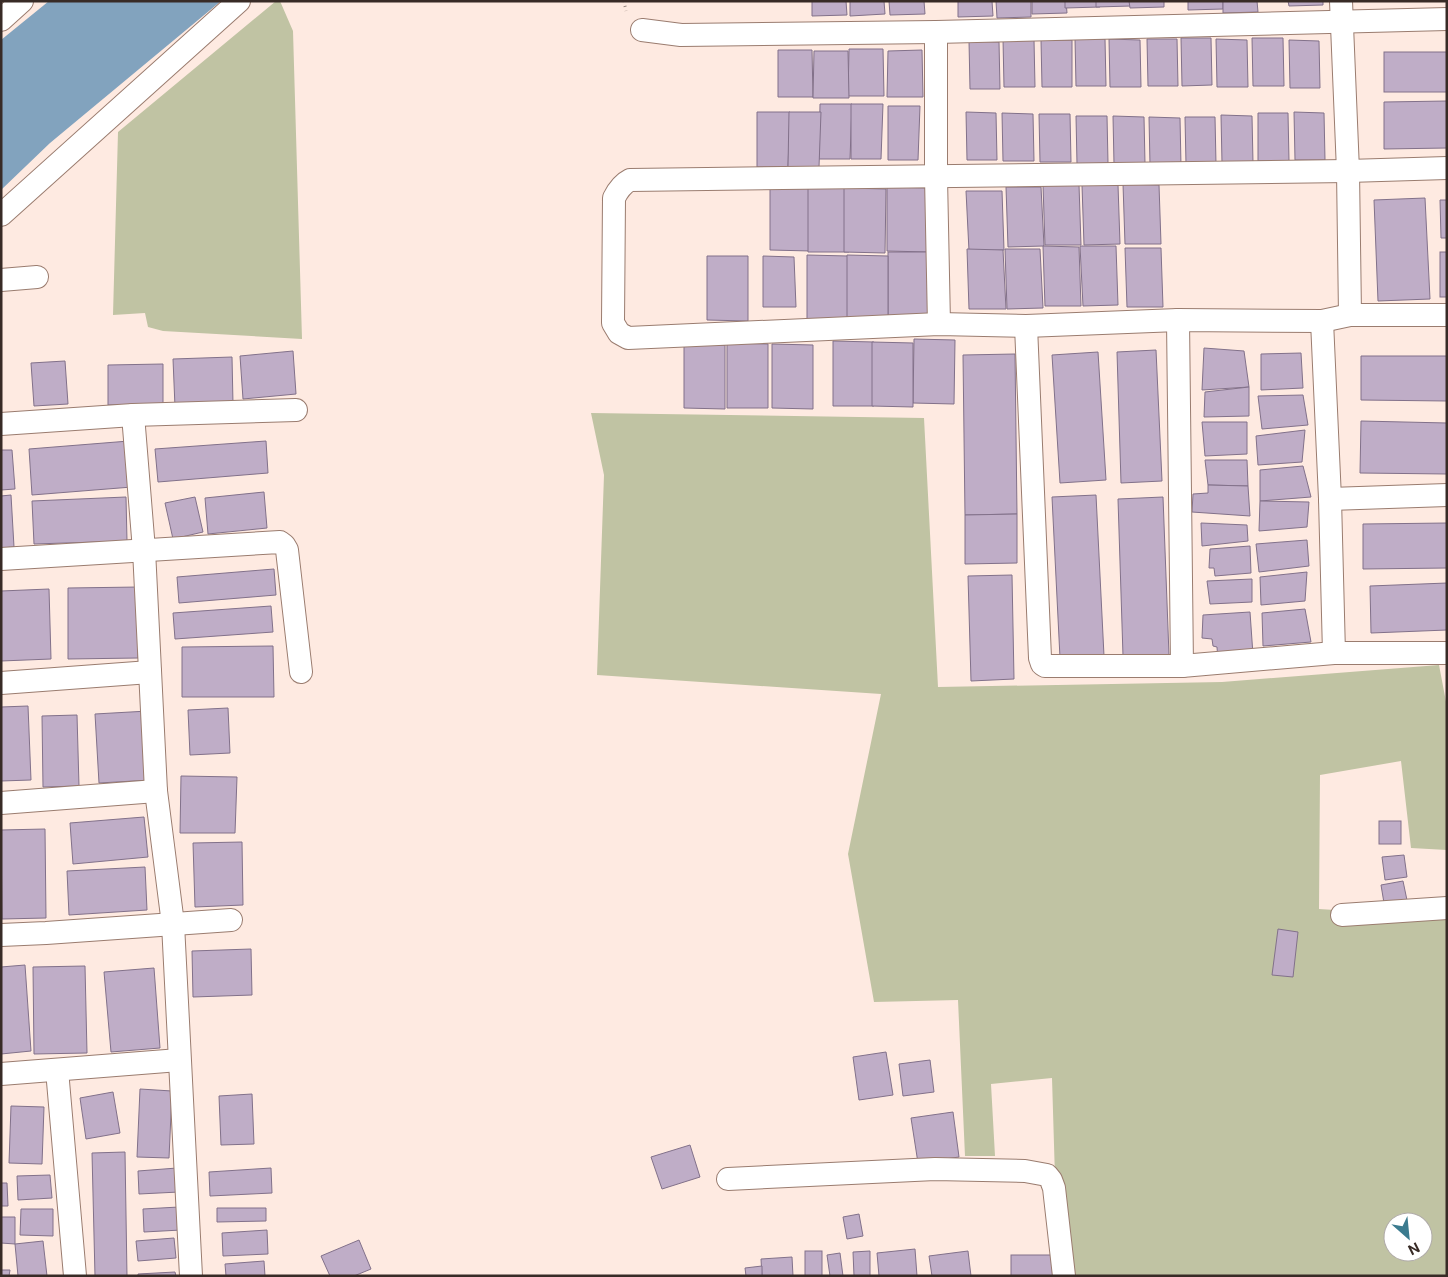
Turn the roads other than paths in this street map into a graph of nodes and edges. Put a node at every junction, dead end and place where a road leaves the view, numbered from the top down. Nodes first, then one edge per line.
1 (22, 1) edge
2 (239, 1) edge
3 (1342, 11) edge
4 (1447, 19) edge
5 (1, 20) edge
6 (642, 30) dead end
7 (936, 32) junction
8 (1447, 168) edge
9 (1348, 171) junction
10 (936, 177) junction
11 (1, 215) edge
12 (37, 277) dead end
13 (1, 280) edge
14 (1350, 315) junction
15 (1447, 315) edge
16 (1178, 320) junction
17 (1322, 322) junction
18 (939, 324) junction
19 (1026, 326) junction
20 (296, 410) dead end
21 (133, 415) junction
22 (1, 424) edge
23 (1447, 495) edge
24 (1330, 499) junction
25 (144, 550) junction
26 (1, 559) edge
27 (1334, 653) junction
28 (1447, 653) edge
29 (1182, 666) junction
30 (150, 672) junction
31 (301, 672) dead end
32 (1, 683) edge
33 (156, 792) junction
34 (1, 803) edge
35 (1447, 908) edge
36 (1342, 915) dead end
37 (231, 920) dead end
38 (173, 924) junction
39 (1, 935) edge
40 (180, 1060) junction
41 (57, 1070) junction
42 (1, 1074) edge
43 (728, 1179) dead end
44 (75, 1276) edge
45 (191, 1276) edge
46 (1064, 1276) edge

1 - 5 street
2 - 11 street
3 - 4 street
3 - 7 street
3 - 9 street
6 - 7 street
7 - 10 street
8 - 9 street
9 - 10 street
9 - 14 street
10 - 18 street
10 - 18 street
12 - 13 street
14 - 15 street
14 - 17 street
16 - 17 street
16 - 19 street
16 - 29 street
17 - 24 street
18 - 19 street
19 - 29 street
20 - 21 street
21 - 22 street
21 - 25 street
23 - 24 street
24 - 27 street
25 - 26 street
25 - 30 street
25 - 31 street
27 - 28 street
27 - 29 street
30 - 32 street
30 - 33 street
33 - 34 street
33 - 38 street
35 - 36 street
37 - 38 street
38 - 39 street
38 - 40 street
40 - 41 street
40 - 45 street
41 - 42 street
41 - 44 street
43 - 46 street

